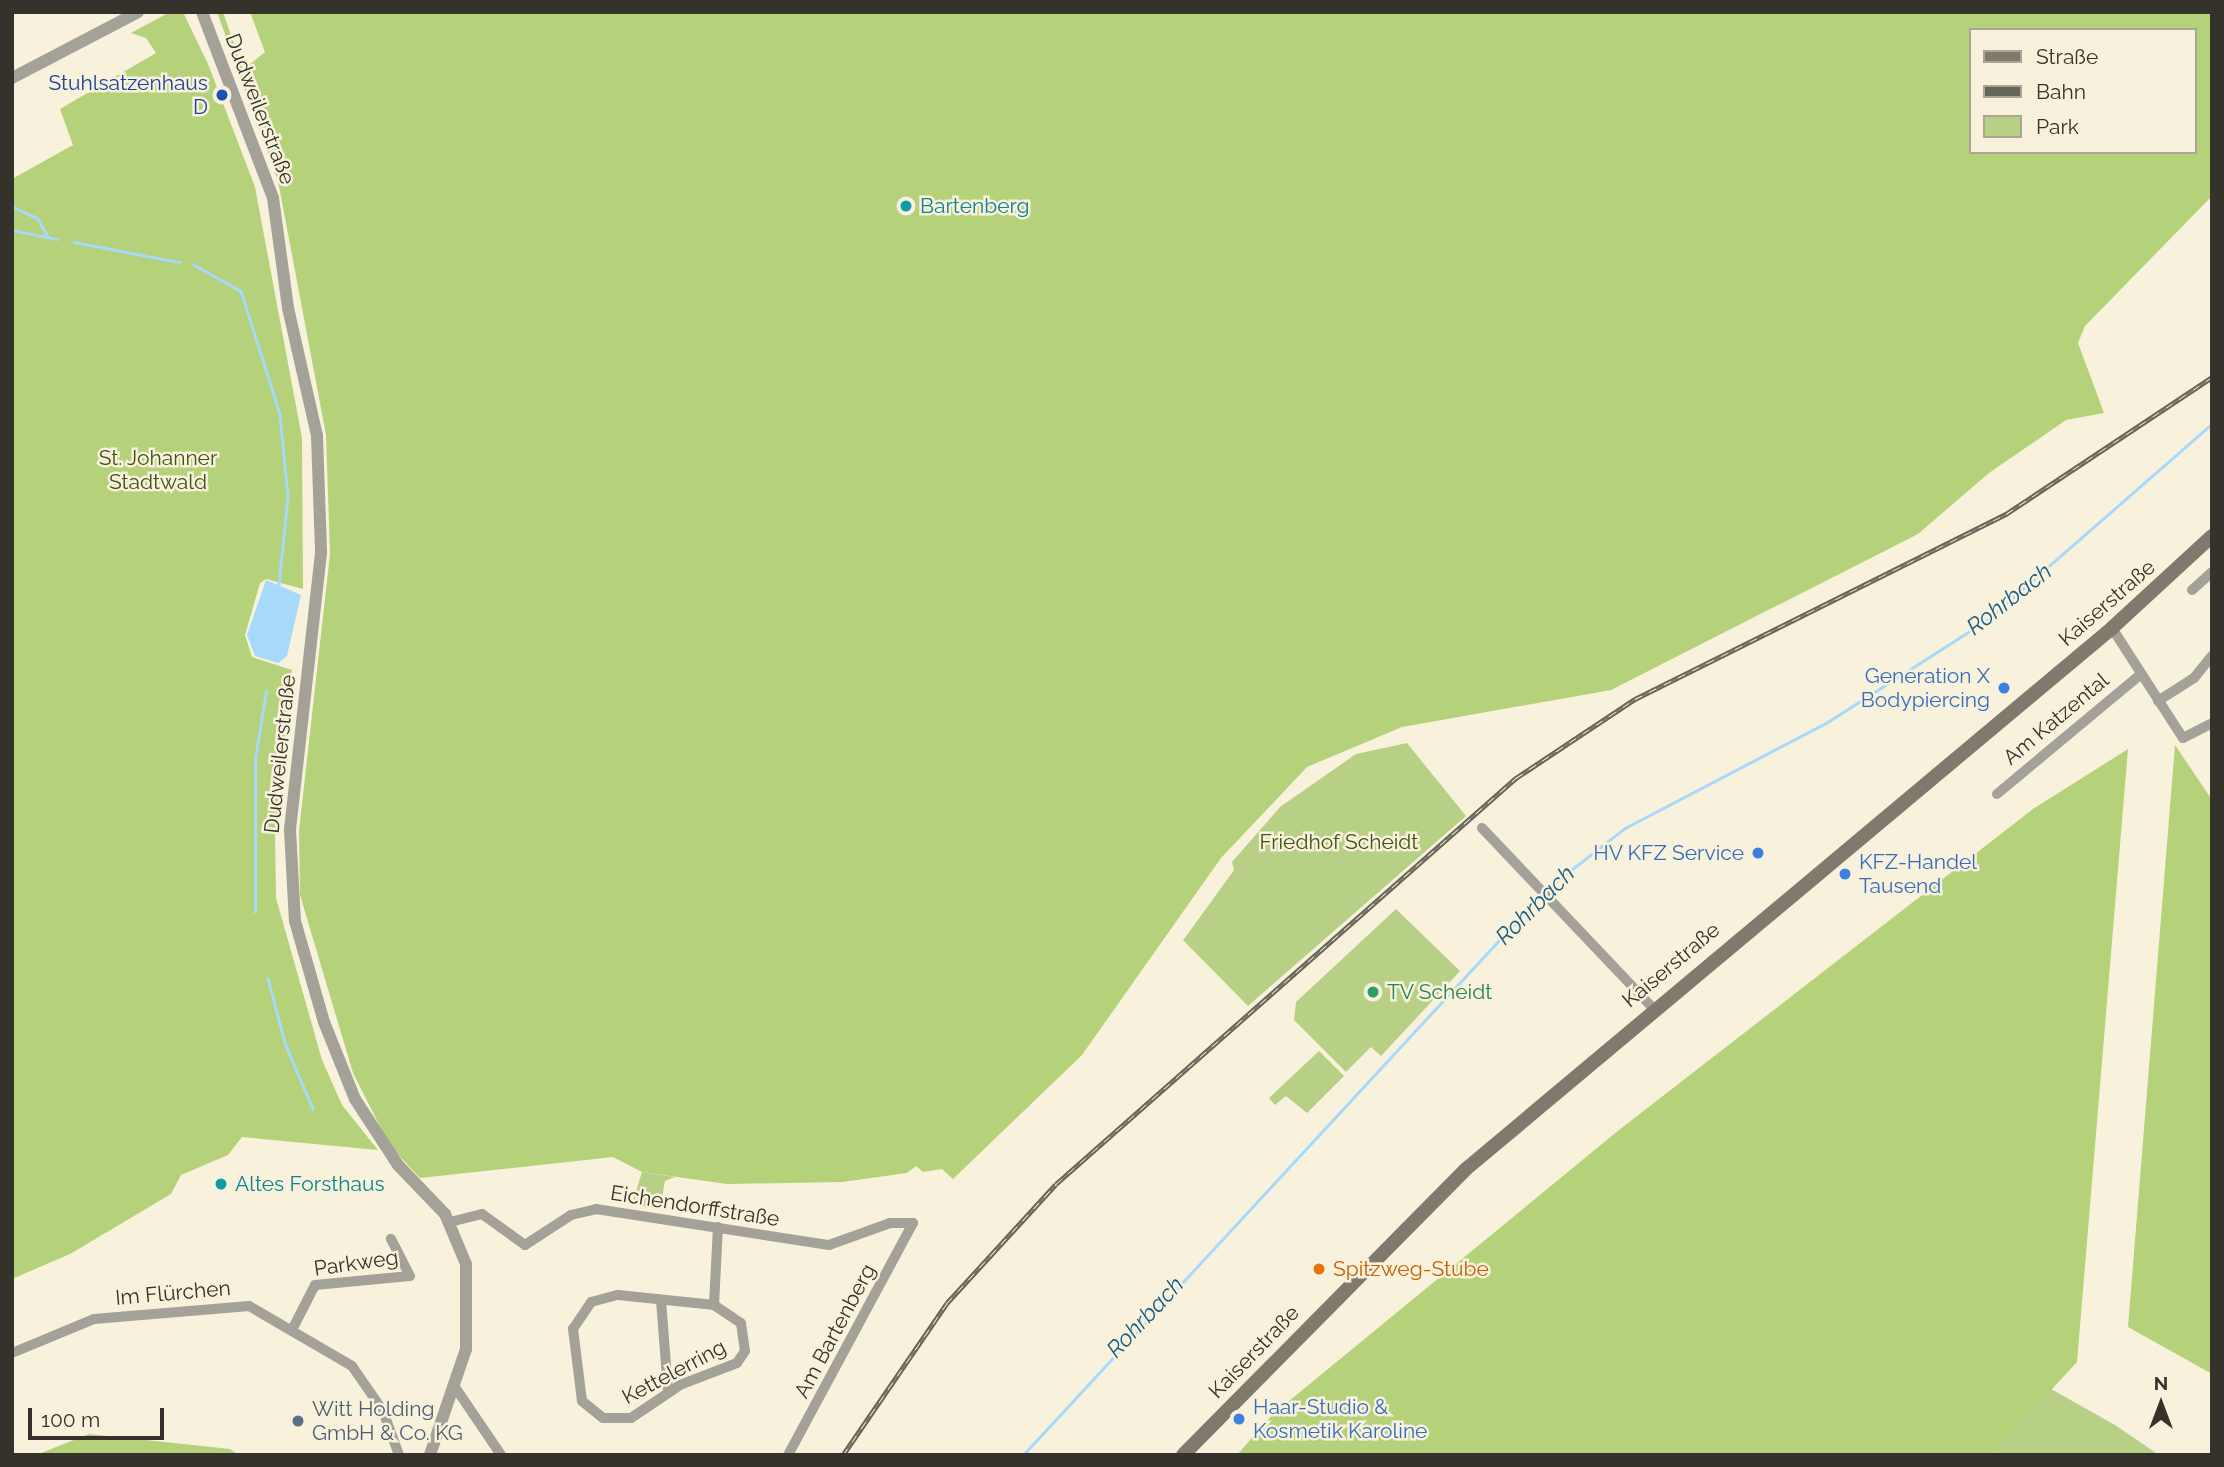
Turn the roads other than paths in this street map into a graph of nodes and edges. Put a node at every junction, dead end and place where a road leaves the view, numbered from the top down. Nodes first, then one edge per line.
1 (138, 12) edge
2 (202, 12) edge
3 (12, 78) edge
4 (2212, 536) edge
5 (2212, 572) edge
6 (2193, 590) dead end
7 (2112, 628) junction
8 (2212, 656) edge
9 (2141, 674) junction
10 (2158, 701) junction
11 (2212, 723) edge
12 (1997, 794) dead end
13 (1482, 828) dead end
14 (1652, 1007) junction
15 (450, 1222) junction
16 (913, 1223) joint
17 (718, 1227) junction
18 (391, 1239) dead end
19 (661, 1300) junction
20 (714, 1305) junction
21 (293, 1328) junction
22 (12, 1353) edge
23 (455, 1387) junction
24 (668, 1392) junction
25 (399, 1455) edge
26 (430, 1455) edge
27 (500, 1455) edge
28 (788, 1455) edge
29 (1183, 1455) edge

1 - 3 street
2 - 15 street, Dudweilerstraße
4 - 7 main road, Kaiserstraße
5 - 6 street
7 - 9 street
7 - 14 main road, Kaiserstraße
8 - 10 street
9 - 10 street
9 - 12 street, Am Katzental
10 - 11 street
13 - 14 street
14 - 29 main road, Kaiserstraße
15 - 17 street, Eichendorffstraße
15 - 23 street, Dudweilerstraße
16 - 17 street, Eichendorffstraße
16 - 28 street, Am Bartenberg
17 - 20 street, Kettelerring
18 - 21 street, Parkweg
19 - 20 street, Kettelerring
19 - 24 street
19 - 24 street, Kettelerring
20 - 24 street, Kettelerring
21 - 22 street, Im Flürchen
21 - 25 street, Im Flürchen
23 - 26 street
23 - 27 street

